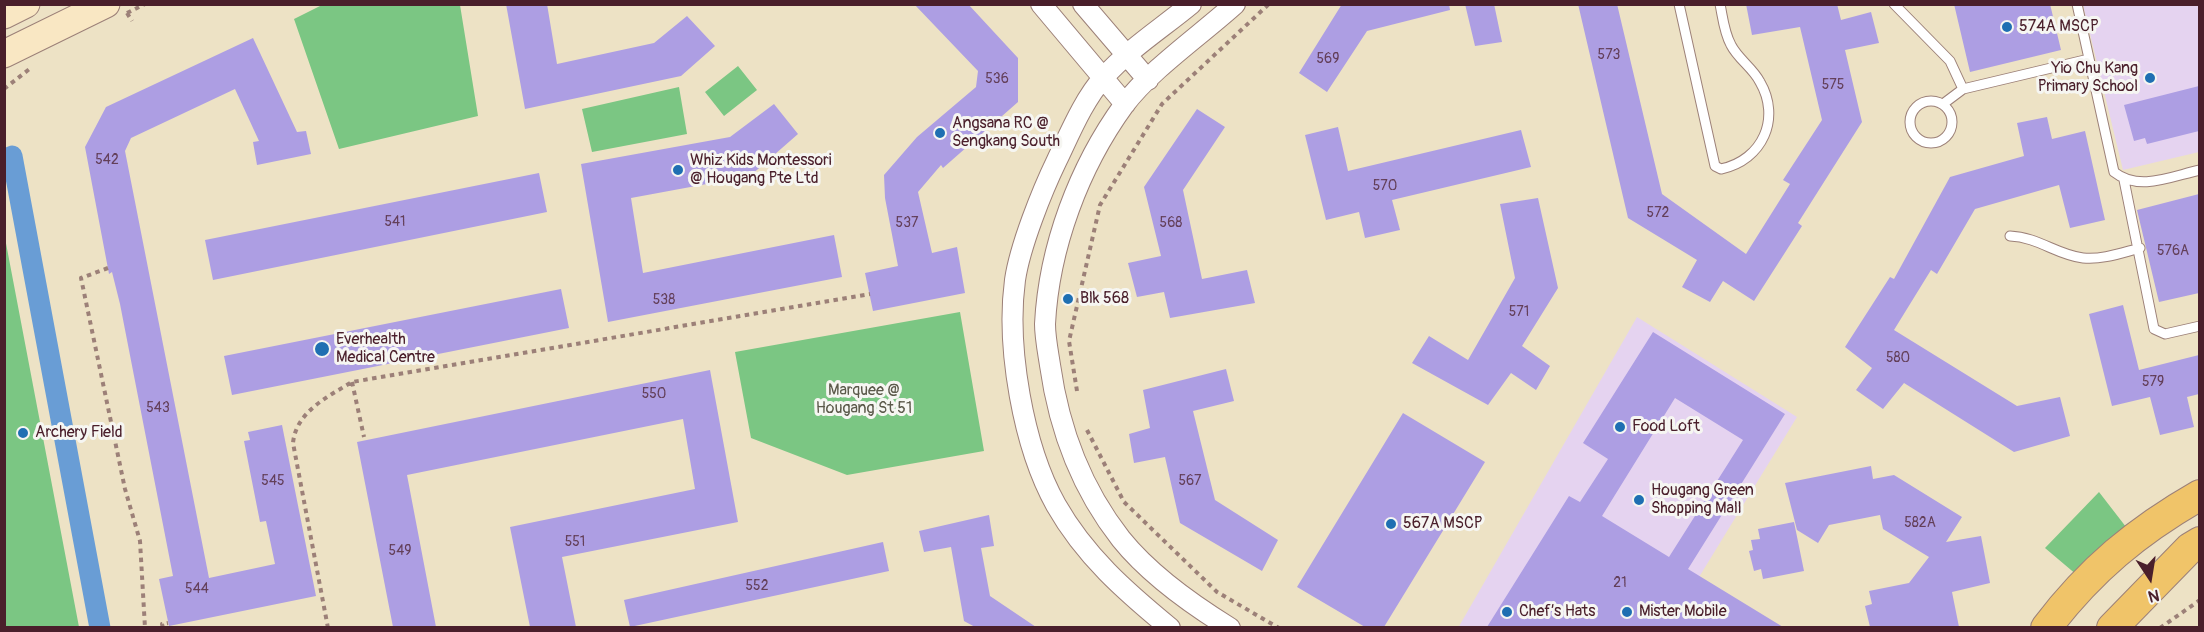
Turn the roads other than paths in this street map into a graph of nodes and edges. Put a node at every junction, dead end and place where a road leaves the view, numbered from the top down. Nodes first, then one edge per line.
1 (26, 4) edge
2 (1041, 4) edge
3 (1083, 4) edge
4 (1191, 4) edge
5 (1235, 4) edge
6 (1720, 4) edge
7 (1893, 4) edge
8 (2077, 4) edge
9 (1679, 5) edge
10 (117, 9) edge
11 (4, 15) edge
12 (4, 54) edge
13 (1126, 56) junction
14 (2089, 59) junction
15 (1103, 78) junction
16 (1148, 80) junction
17 (1963, 89) junction
18 (1125, 104) junction
19 (1943, 104) junction
20 (2199, 170) edge
21 (2124, 180) junction
22 (2010, 236) dead end
23 (2140, 248) junction
24 (2199, 326) edge
25 (2199, 495) edge
26 (2199, 542) edge
27 (1170, 627) edge
28 (1230, 627) edge
29 (2046, 627) edge
30 (2112, 627) edge

1 - 11 main road
2 - 15 street
3 - 13 street
4 - 13 street
5 - 16 street
6 - 9 lane
7 - 17 lane
8 - 14 lane
10 - 12 main road
13 - 15 street
13 - 16 street
14 - 17 lane
14 - 21 lane
15 - 18 street
15 - 27 street
16 - 18 street
17 - 19 lane
18 - 28 street
19 - 19 lane
20 - 21 lane
21 - 23 lane
22 - 23 lane
23 - 24 lane
25 - 29 main road
26 - 30 main road

